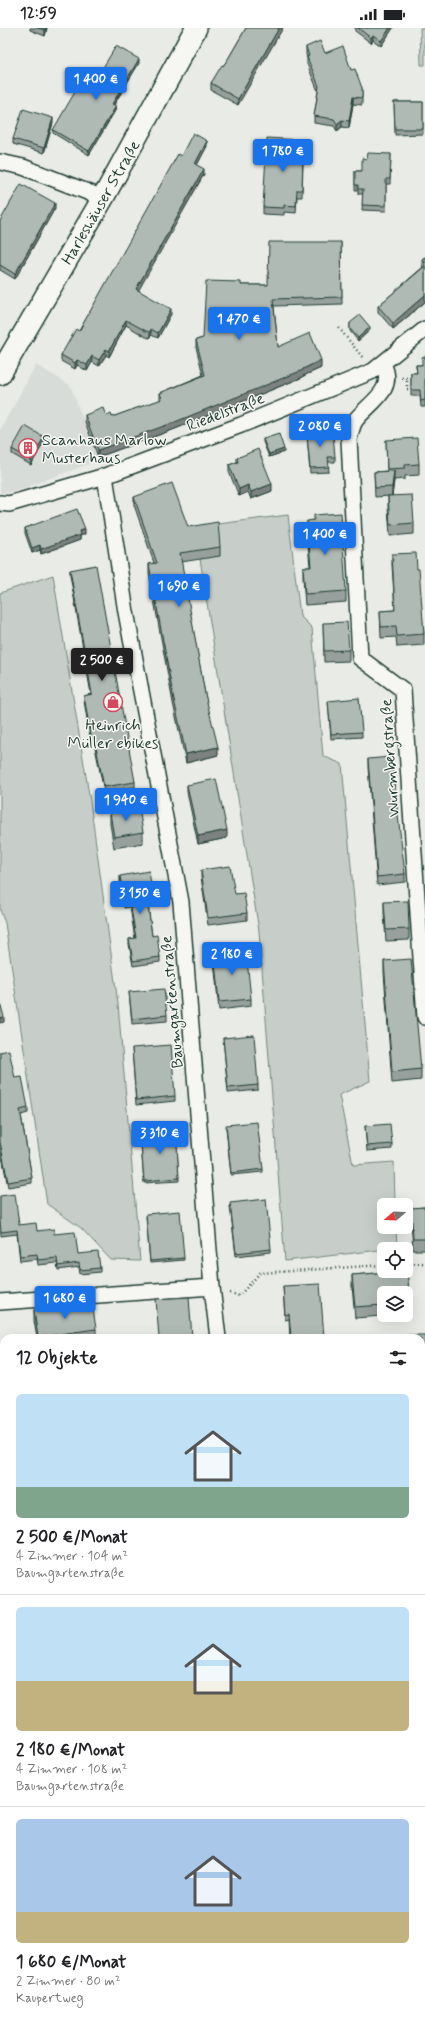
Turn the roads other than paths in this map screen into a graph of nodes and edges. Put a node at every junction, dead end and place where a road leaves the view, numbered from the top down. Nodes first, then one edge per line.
1 (196, 28) edge
2 (0, 162) edge
3 (103, 198) junction
4 (425, 329) edge
5 (2, 366) edge
6 (378, 368) junction
7 (105, 476) junction
8 (0, 504) edge
9 (425, 1017) edge
10 (212, 1287) junction
11 (0, 1302) edge
12 (218, 1334) edge

1 - 3 main road, Harleshäuser Straße
2 - 3 street
3 - 5 main road, Harleshäuser Straße
4 - 6 street, Riedelstraße
6 - 7 street, Riedelstraße
6 - 9 street, Wurmbergstraße
7 - 8 street, Riedelstraße
7 - 10 street, Baumgartenstraße
10 - 11 street
10 - 12 street, Baumgartenstraße

